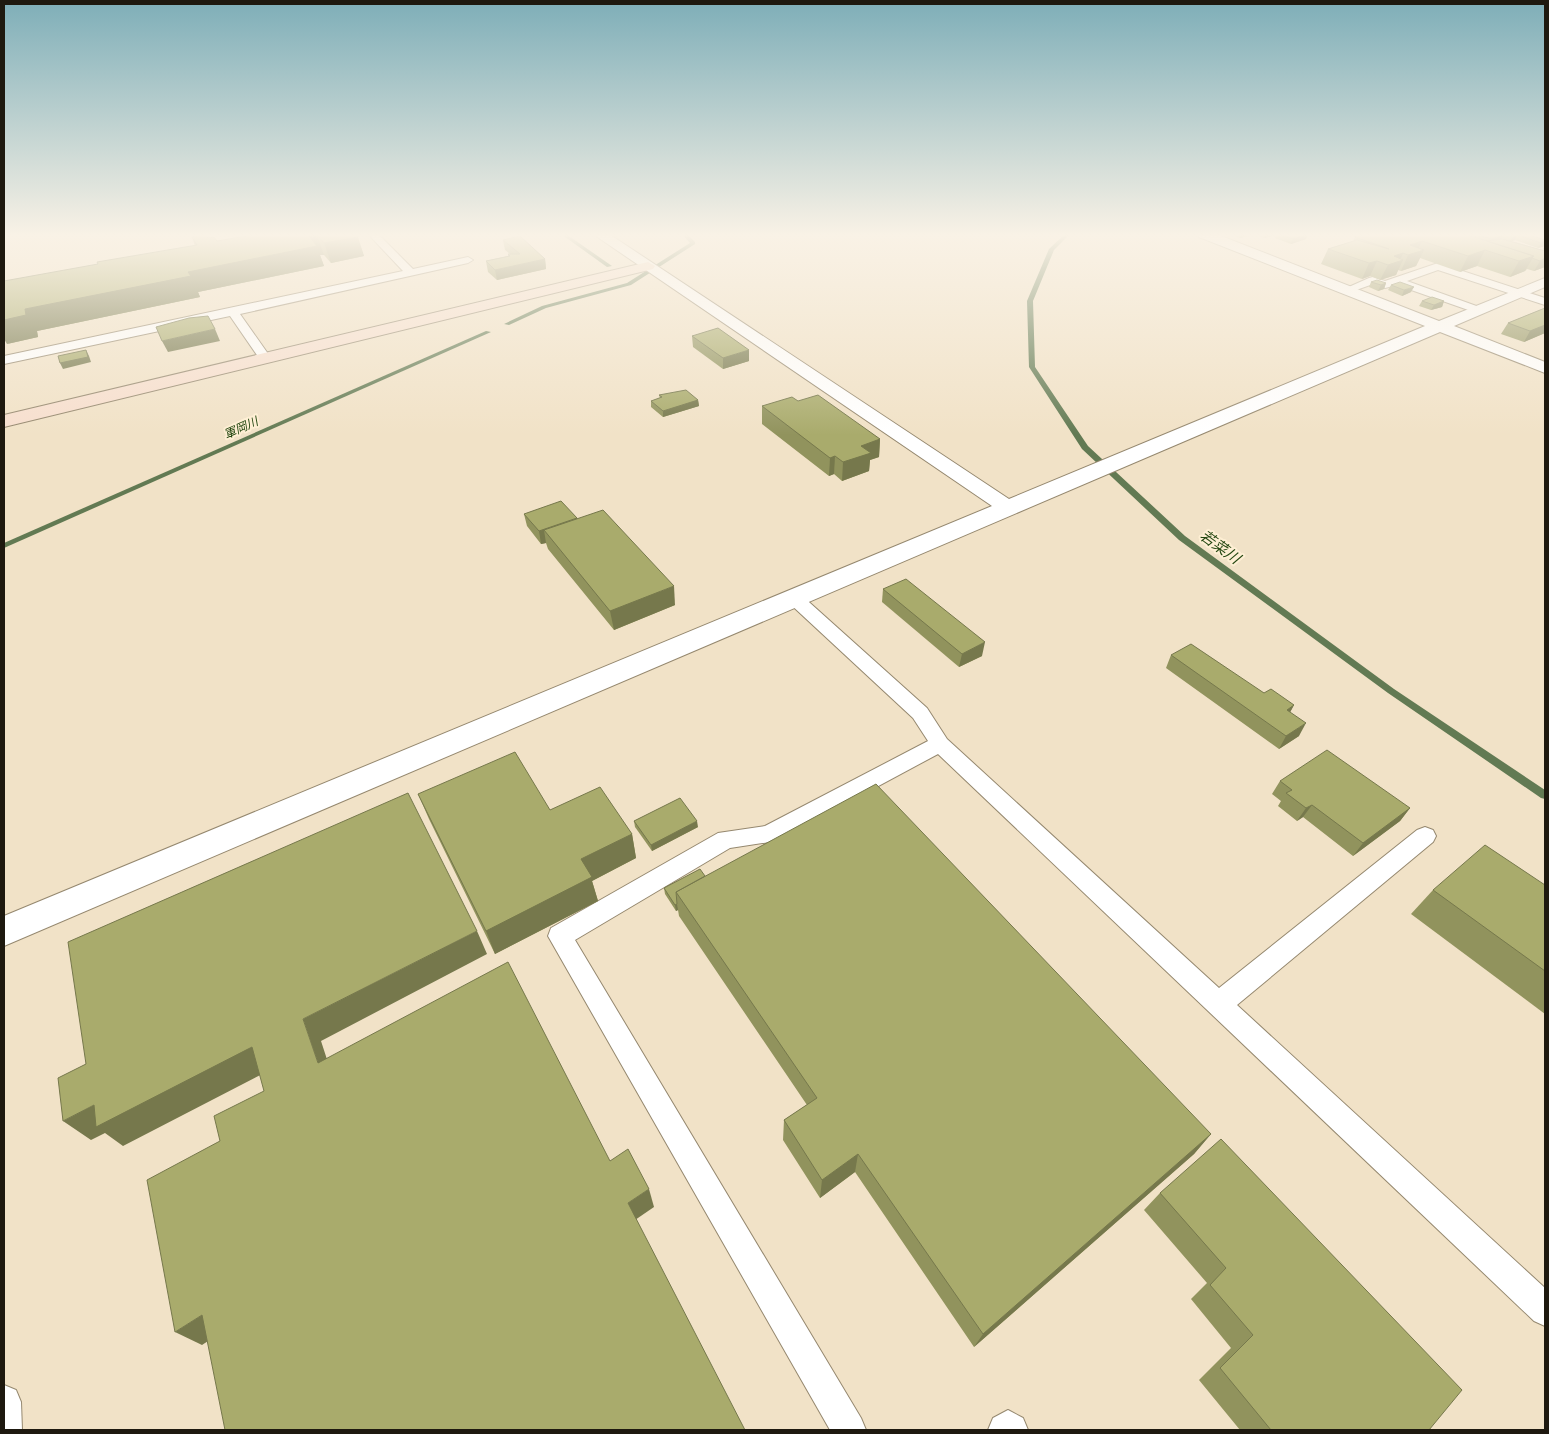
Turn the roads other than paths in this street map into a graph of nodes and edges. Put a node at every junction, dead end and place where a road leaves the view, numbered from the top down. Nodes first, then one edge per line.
1 (282, 301) edge
2 (503, 301) edge
3 (700, 301) edge
4 (1375, 301) edge
5 (1453, 301) edge
6 (1500, 301) edge
7 (1478, 310) junction
8 (233, 312) junction
9 (1440, 327) junction
10 (265, 358) junction
11 (4, 360) edge
12 (1545, 368) edge
13 (4, 420) edge
14 (1009, 508) junction
15 (794, 598) junction
16 (940, 744) junction
17 (1425, 836) dead end
18 (4, 931) edge
19 (1218, 1004) junction
20 (1545, 1310) edge
21 (4, 1402) edge
22 (6, 1430) edge
23 (849, 1430) edge
24 (1005, 1430) edge
25 (1011, 1430) edge

1 - 8 lane
2 - 10 street
3 - 14 street
4 - 9 street
5 - 7 lane
6 - 7 street
7 - 9 street
8 - 10 lane
8 - 11 lane
9 - 12 street
9 - 14 street
10 - 13 street
14 - 15 street
15 - 16 lane
15 - 18 street
16 - 19 lane
16 - 23 lane
17 - 19 lane
19 - 20 lane
21 - 22 lane
24 - 25 lane

